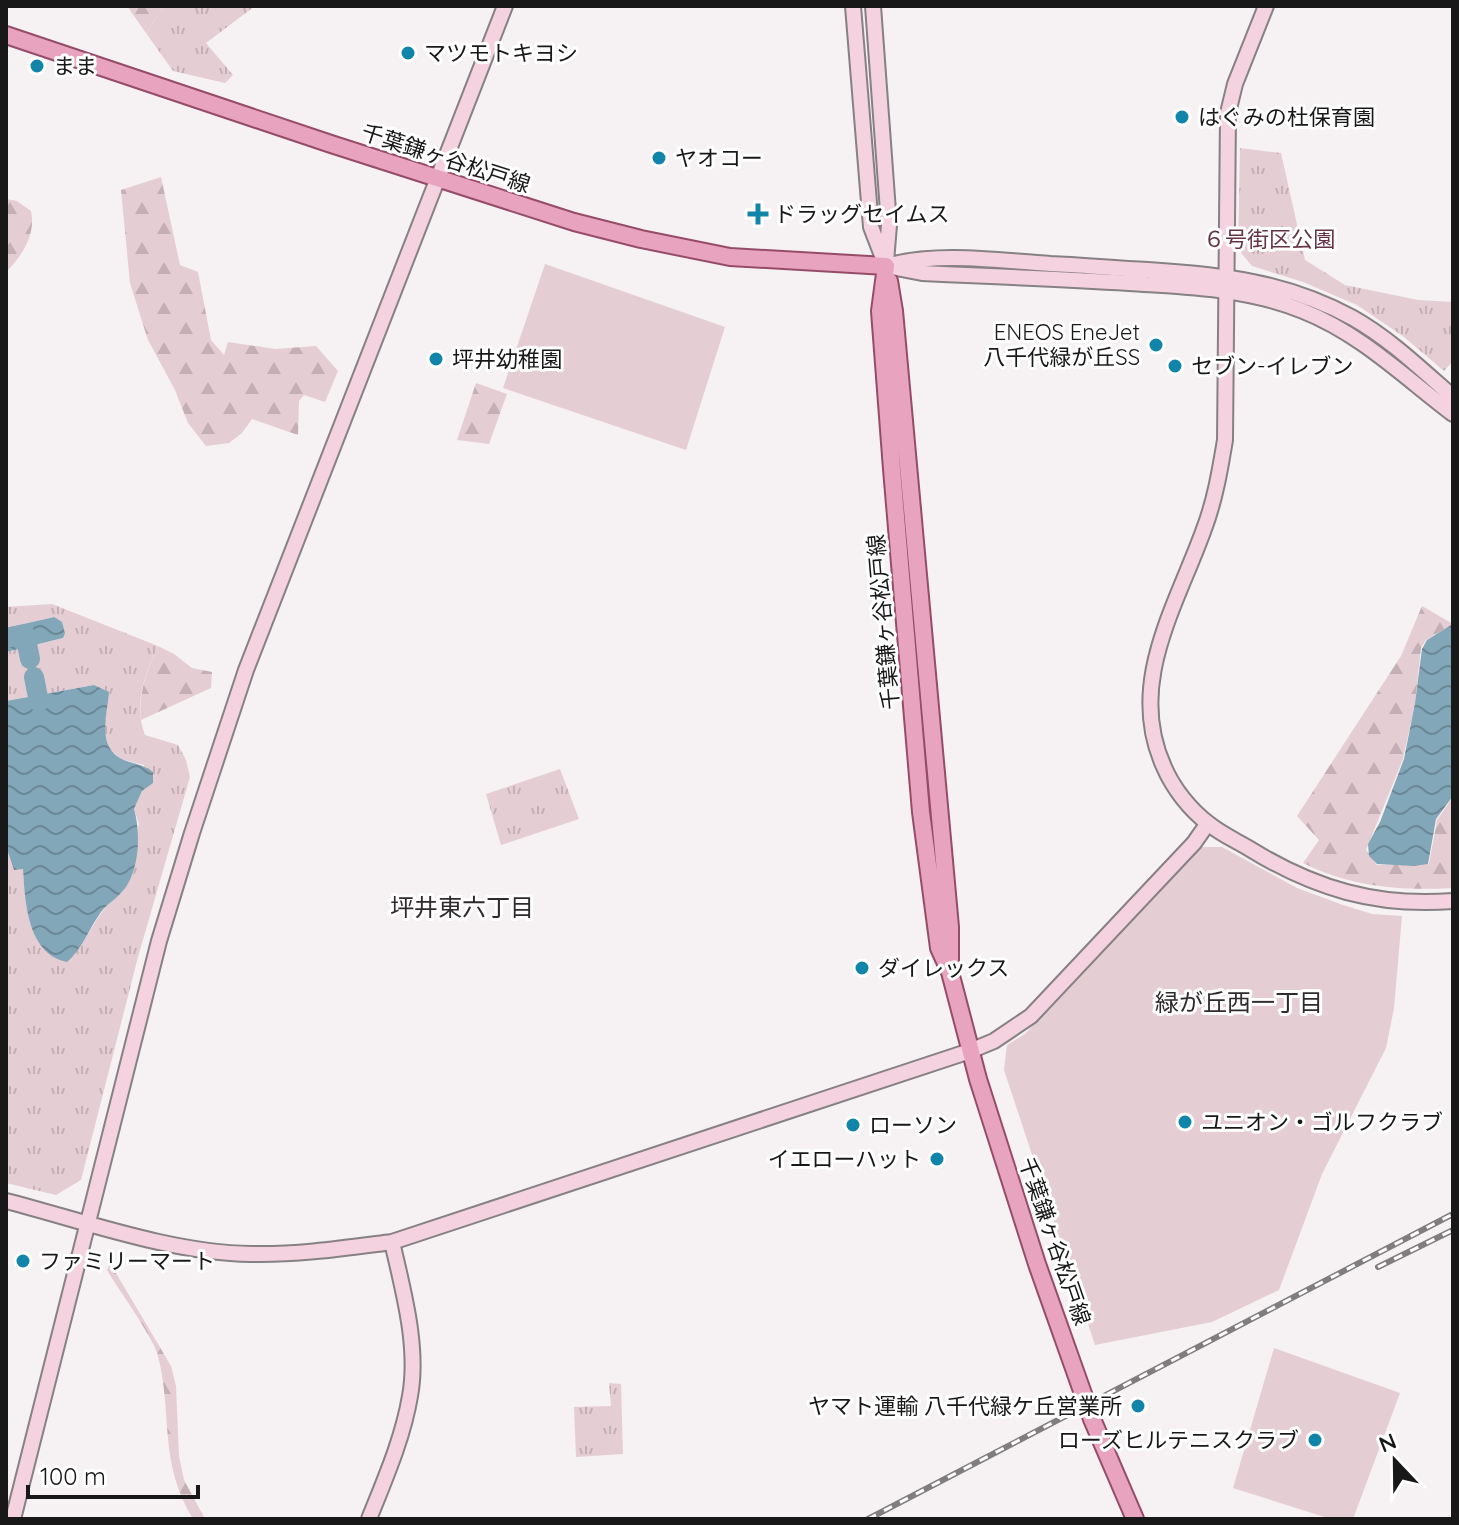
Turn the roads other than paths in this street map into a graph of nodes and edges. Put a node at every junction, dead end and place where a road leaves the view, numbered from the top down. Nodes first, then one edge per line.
1 (505, 6) edge
2 (853, 6) edge
3 (873, 6) edge
4 (1266, 6) edge
5 (6, 35) edge
6 (438, 178) junction
7 (886, 266) junction
8 (1226, 283) junction
9 (1453, 397) edge
10 (1453, 414) edge
11 (1208, 823) junction
12 (1453, 901) edge
13 (970, 1051) junction
14 (6, 1201) edge
15 (87, 1222) junction
16 (392, 1242) junction
17 (13, 1519) edge
18 (369, 1519) edge
19 (1135, 1519) edge

1 - 6 street
2 - 7 street
3 - 7 street
4 - 8 street
5 - 6 main road, 千葉鎌ヶ谷松戸線
6 - 7 main road, 千葉鎌ヶ谷松戸線
6 - 15 street
7 - 8 street
7 - 13 main road, 千葉鎌ヶ谷松戸線
8 - 9 street
8 - 10 street
8 - 11 street
11 - 12 street
11 - 13 street
13 - 16 street
13 - 19 main road, 千葉鎌ヶ谷松戸線
14 - 15 street
15 - 16 street
15 - 17 street
16 - 18 street

